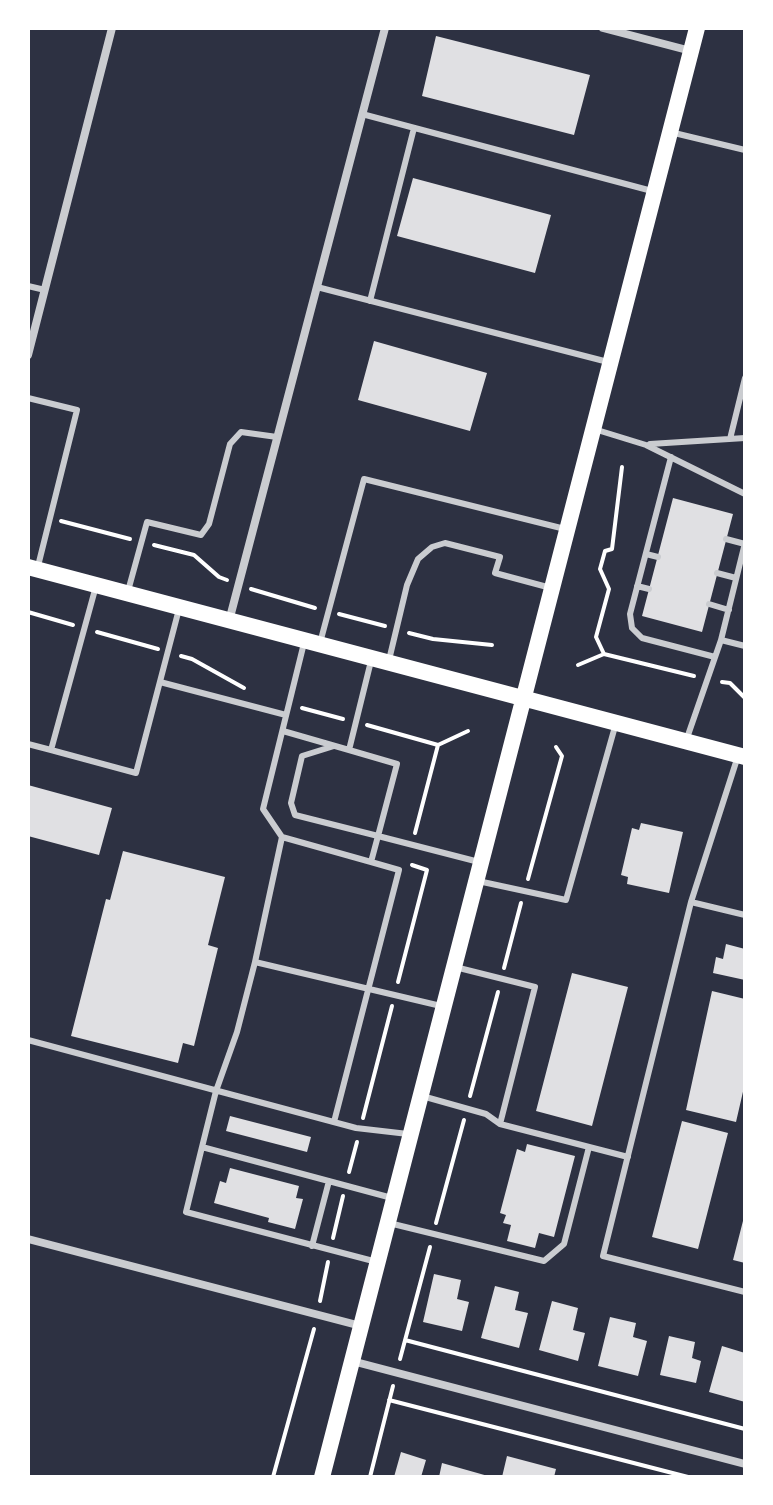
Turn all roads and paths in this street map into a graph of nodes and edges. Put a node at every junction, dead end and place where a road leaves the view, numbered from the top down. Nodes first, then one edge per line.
1 (112, 28) edge
2 (385, 28) edge
3 (603, 28) edge
4 (697, 28) edge
5 (691, 51) junction
6 (362, 114) junction
7 (414, 128) junction
8 (670, 132) junction
9 (745, 150) edge
10 (655, 192) junction
11 (28, 286) edge
12 (317, 287) junction
13 (45, 290) junction
14 (370, 301) junction
15 (28, 355) edge
16 (611, 363) junction
17 (745, 378) edge
18 (28, 398) edge
19 (594, 429) junction
20 (277, 437) junction
21 (745, 438) edge
22 (730, 439) junction
23 (646, 445) junction
24 (671, 457) junction
25 (622, 467) dead end
26 (745, 494) edge
27 (50, 518) junction
28 (655, 520) junction
29 (667, 523) dead end
30 (569, 530) junction
31 (726, 539) dead end
32 (141, 542) junction
33 (745, 544) edge
34 (646, 554) junction
35 (658, 557) dead end
36 (32, 569) edge
37 (717, 573) dead end
38 (736, 578) junction
39 (239, 585) junction
40 (96, 586) junction
41 (637, 586) junction
42 (553, 588) junction
43 (649, 589) dead end
44 (127, 594) junction
45 (709, 604) dead end
46 (179, 609) junction
47 (729, 610) junction
48 (329, 611) junction
49 (28, 612) edge
50 (229, 622) junction
51 (85, 628) junction
52 (396, 629) junction
53 (721, 640) junction
54 (312, 644) junction
55 (492, 645) dead end
56 (745, 646) edge
57 (168, 652) junction
58 (604, 654) junction
59 (715, 657) junction
60 (371, 659) junction
61 (388, 663) junction
62 (578, 665) dead end
63 (708, 679) junction
64 (160, 682) junction
65 (244, 688) dead end
66 (745, 698) edge
67 (525, 699) junction
68 (289, 704) junction
69 (286, 715) junction
70 (355, 722) junction
71 (616, 723) junction
72 (283, 731) junction
73 (468, 731) dead end
74 (686, 741) junction
75 (28, 744) edge
76 (438, 745) junction
77 (334, 746) junction
78 (51, 750) junction
79 (349, 750) junction
80 (742, 756) edge
81 (378, 836) junction
82 (282, 837) junction
83 (412, 844) junction
84 (371, 862) junction
85 (482, 863) junction
86 (478, 881) junction
87 (691, 902) junction
88 (745, 915) edge
89 (255, 962) junction
90 (455, 967) junction
91 (369, 989) junction
92 (395, 995) junction
93 (445, 1007) junction
94 (28, 1040) edge
95 (216, 1091) junction
96 (422, 1096) junction
97 (334, 1122) junction
98 (500, 1124) junction
99 (361, 1128) junction
100 (412, 1135) junction
101 (202, 1147) junction
102 (589, 1147) junction
103 (628, 1157) junction
104 (329, 1181) junction
105 (346, 1186) junction
106 (395, 1199) junction
107 (389, 1223) junction
108 (28, 1239) edge
109 (312, 1246) junction
110 (330, 1251) junction
111 (378, 1262) junction
112 (745, 1292) edge
113 (317, 1315) junction
114 (361, 1326) junction
115 (405, 1340) dead end
116 (352, 1361) junction
117 (389, 1400) dead end
118 (745, 1429) edge
119 (745, 1464) edge
120 (273, 1477) edge
121 (322, 1477) edge
122 (688, 1477) edge

1 - 13 street
2 - 6 street
3 - 5 street
4 - 5 main road
5 - 8 main road
6 - 7 lane
6 - 12 street
7 - 10 lane
7 - 14 lane
8 - 9 lane
8 - 10 main road
10 - 16 main road
11 - 13 lane
12 - 14 lane
12 - 20 street
13 - 15 street
14 - 16 lane
16 - 19 main road
17 - 22 lane
18 - 27 lane
19 - 23 lane
19 - 30 main road
20 - 32 lane
20 - 39 street
21 - 22 lane
22 - 23 lane
23 - 24 lane
24 - 26 lane
24 - 28 lane
25 - 58 path
27 - 32 path
27 - 36 lane
28 - 29 lane
28 - 34 lane
30 - 42 main road
30 - 48 lane
31 - 33 lane
32 - 39 path
32 - 44 lane
33 - 38 lane
34 - 35 lane
34 - 41 lane
36 - 40 main road
37 - 38 lane
38 - 47 lane
39 - 48 path
39 - 50 street
40 - 44 main road
40 - 51 lane
41 - 43 lane
41 - 59 lane
42 - 52 lane
42 - 67 main road
44 - 46 main road
45 - 47 lane
46 - 50 main road
46 - 57 lane
47 - 53 lane
48 - 52 path
48 - 54 lane
49 - 51 path
50 - 54 main road
51 - 57 path
51 - 78 lane
52 - 55 path
52 - 61 lane
53 - 56 lane
53 - 59 lane
54 - 60 main road
54 - 68 lane
57 - 64 lane
57 - 65 path
58 - 62 path
58 - 63 path
59 - 63 lane
60 - 61 main road
60 - 70 lane
61 - 67 main road
63 - 66 path
63 - 74 lane
64 - 69 lane
64 - 78 lane
67 - 71 main road
67 - 85 main road
68 - 69 lane
68 - 70 path
69 - 72 lane
70 - 76 path
70 - 79 lane
71 - 74 main road
71 - 86 lane
72 - 77 lane
72 - 82 lane
73 - 76 path
74 - 80 main road
75 - 78 lane
76 - 83 path
77 - 79 lane
77 - 81 lane
79 - 81 lane
80 - 87 lane
81 - 83 lane
81 - 84 lane
82 - 84 lane
82 - 89 lane
83 - 85 lane
83 - 92 path
84 - 91 lane
85 - 86 main road
86 - 90 main road
87 - 88 lane
87 - 103 lane
89 - 91 lane
89 - 95 lane
90 - 93 main road
90 - 98 lane
91 - 92 lane
91 - 97 lane
92 - 93 lane
92 - 99 path
93 - 96 main road
94 - 95 lane
95 - 97 lane
95 - 101 lane
96 - 98 lane
96 - 100 main road
97 - 99 lane
98 - 102 lane
99 - 100 lane
99 - 105 path
100 - 106 main road
101 - 104 lane
101 - 109 lane
102 - 103 lane
102 - 107 lane
103 - 112 lane
104 - 105 lane
104 - 109 lane
105 - 106 lane
105 - 110 path
106 - 107 main road
107 - 111 main road
108 - 113 street
109 - 110 lane
110 - 111 lane
110 - 113 path
111 - 114 main road
113 - 114 street
113 - 120 path
114 - 116 main road
115 - 118 path
116 - 119 street
116 - 121 main road
117 - 122 path

